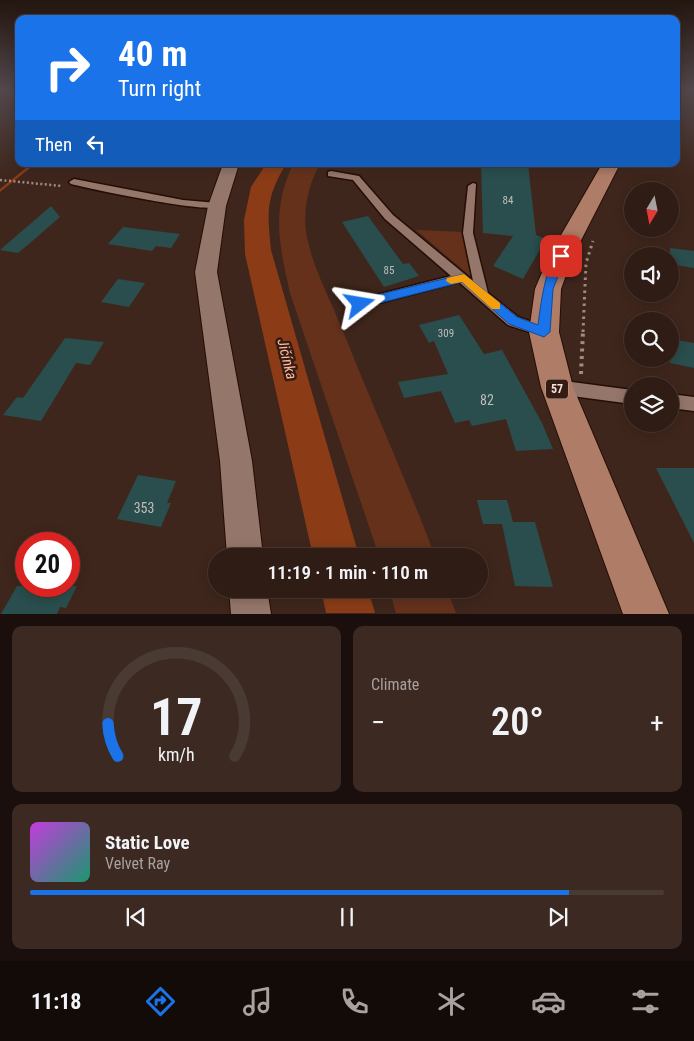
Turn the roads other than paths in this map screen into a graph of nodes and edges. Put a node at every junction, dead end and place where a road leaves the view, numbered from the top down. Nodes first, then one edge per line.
1 (230, 167) edge
2 (609, 167) edge
3 (331, 174) dead end
4 (74, 182) road end
5 (473, 186) dead end
6 (217, 206) junction
7 (464, 277) junction
8 (482, 294) junction
9 (360, 304) dead end
10 (544, 332) junction
11 (557, 387) junction
12 (624, 395) edge
13 (679, 402) edge
14 (694, 404) edge
15 (244, 548) edge
16 (249, 598) edge
17 (251, 614) edge
18 (646, 614) edge

1 - 6 street
2 - 10 main road, 57
3 - 7 lane
4 - 6 lane
5 - 8 lane
6 - 15 street
7 - 8 lane
7 - 9 lane
8 - 10 lane
10 - 11 main road, 57
11 - 12 lane
11 - 18 main road, 57
13 - 14 lane
16 - 17 street

